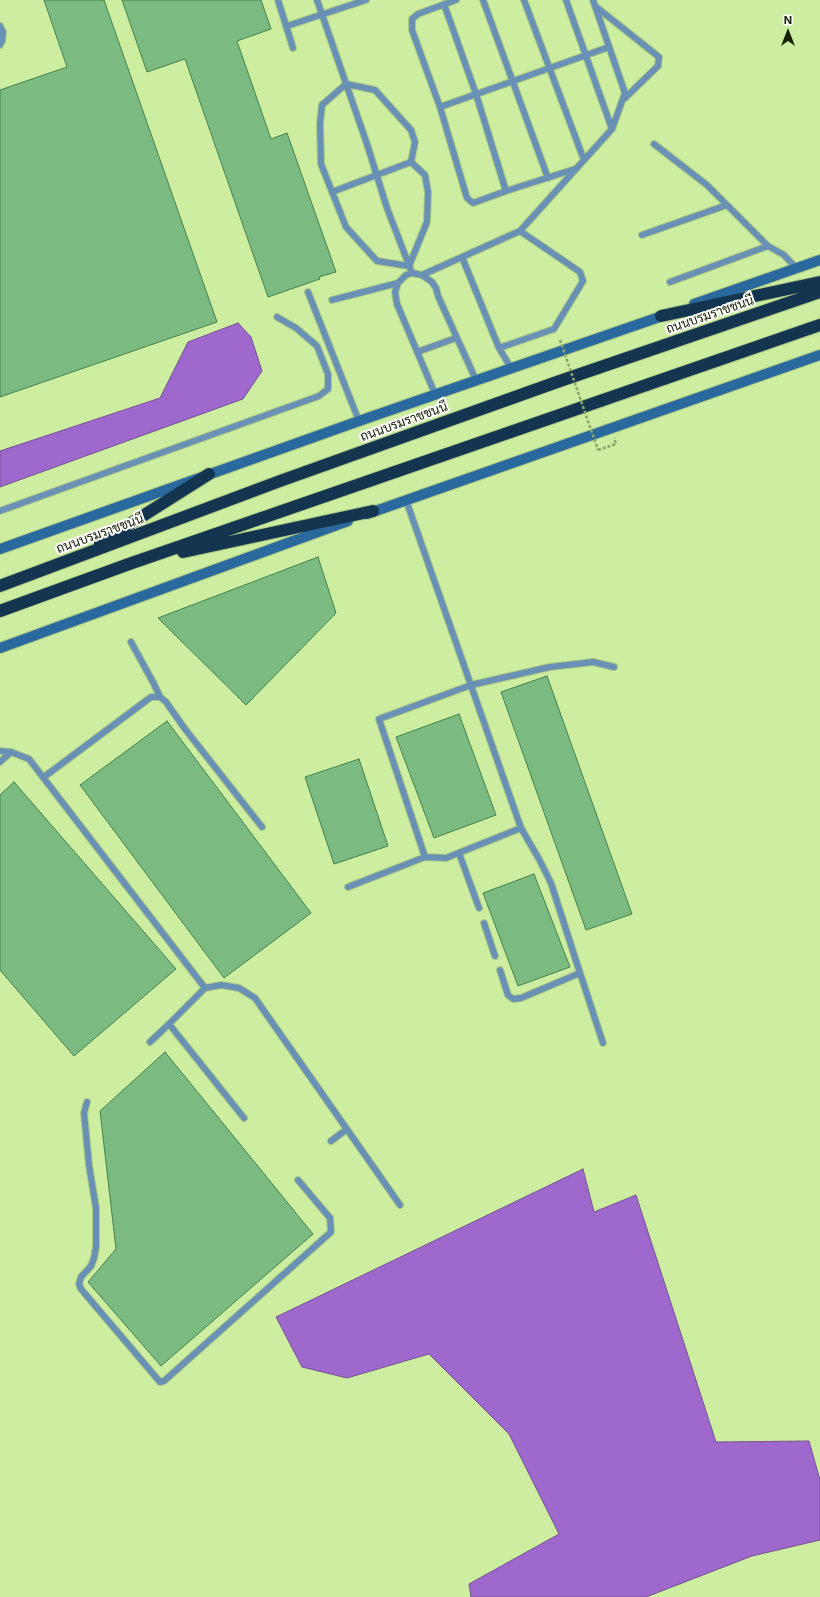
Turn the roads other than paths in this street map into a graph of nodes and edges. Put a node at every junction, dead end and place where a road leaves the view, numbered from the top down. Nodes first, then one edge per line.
1 (278, 0) edge
2 (317, 0) edge
3 (366, 0) edge
4 (456, 0) edge
5 (483, 0) edge
6 (524, 0) edge
7 (566, 0) edge
8 (594, 3) edge
9 (444, 4) junction
10 (322, 16) junction
11 (0, 26) edge
12 (287, 26) junction
13 (0, 45) edge
14 (609, 47) junction
15 (293, 48) dead end
16 (586, 56) junction
17 (551, 68) junction
18 (512, 81) junction
19 (346, 84) junction
20 (476, 94) junction
21 (623, 100) junction
22 (440, 107) junction
23 (612, 129) junction
24 (654, 144) dead end
25 (584, 160) junction
26 (411, 162) junction
27 (576, 169) junction
28 (376, 175) junction
29 (548, 178) junction
30 (506, 191) junction
31 (332, 192) junction
32 (727, 205) junction
33 (520, 231) junction
34 (642, 235) dead end
35 (768, 246) junction
36 (462, 257) junction
37 (820, 260) edge
38 (409, 266) junction
39 (796, 268) junction
40 (412, 273) junction
41 (422, 275) junction
42 (670, 282) dead end
43 (820, 282) edge
44 (398, 283) junction
45 (308, 292) dead end
46 (820, 292) edge
47 (332, 300) dead end
48 (661, 316) junction
49 (277, 317) dead end
50 (820, 325) edge
51 (456, 338) junction
52 (499, 348) junction
53 (418, 352) junction
54 (820, 355) edge
55 (511, 368) junction
56 (476, 380) junction
57 (435, 394) junction
58 (359, 421) junction
59 (209, 474) junction
60 (406, 500) junction
61 (0, 511) edge
62 (373, 512) junction
63 (0, 549) edge
64 (79, 556) junction
65 (129, 564) junction
66 (0, 586) edge
67 (0, 611) edge
68 (131, 642) dead end
69 (0, 648) edge
70 (614, 667) dead end
71 (471, 685) junction
72 (160, 697) junction
73 (0, 751) edge
74 (11, 752) junction
75 (0, 762) edge
76 (44, 778) junction
77 (262, 827) dead end
78 (522, 828) junction
79 (459, 853) junction
80 (425, 857) junction
81 (348, 887) dead end
82 (479, 908) dead end
83 (484, 923) dead end
84 (495, 956) dead end
85 (500, 970) dead end
86 (580, 973) junction
87 (205, 988) junction
88 (169, 1024) junction
89 (150, 1042) dead end
90 (603, 1043) dead end
91 (87, 1102) dead end
92 (244, 1118) dead end
93 (347, 1129) junction
94 (331, 1141) dead end
95 (298, 1180) dead end
96 (400, 1205) dead end

1 - 12 lane
2 - 10 lane
3 - 10 lane
4 - 9 lane
5 - 18 lane
6 - 17 lane
7 - 16 lane
8 - 14 lane
8 - 21 lane
9 - 20 lane
9 - 22 lane
10 - 12 lane
10 - 19 lane
11 - 13 lane
12 - 15 lane
14 - 16 lane
14 - 21 lane
16 - 17 lane
16 - 23 lane
17 - 18 lane
17 - 25 lane
18 - 20 lane
18 - 29 lane
19 - 26 lane
19 - 28 lane
19 - 31 lane
20 - 22 lane
20 - 30 lane
21 - 23 lane
22 - 30 lane
23 - 25 lane
24 - 32 lane
25 - 27 lane
26 - 28 lane
26 - 38 lane
27 - 29 lane
27 - 33 lane
28 - 31 lane
28 - 38 lane
29 - 30 lane
31 - 38 lane
32 - 34 lane
32 - 35 lane
33 - 36 lane
33 - 52 lane
35 - 39 lane
35 - 42 lane
36 - 41 lane
36 - 52 lane
37 - 39 main road
38 - 40 lane
39 - 48 main road
40 - 41 lane
40 - 44 lane
41 - 51 lane
43 - 48 highway
44 - 47 lane
44 - 53 lane
45 - 58 lane
46 - 64 highway, ถนนบรมราชชนนี
48 - 55 main road
49 - 61 lane
50 - 65 highway
51 - 53 lane
51 - 56 lane
52 - 55 lane
53 - 57 lane
54 - 60 main road
55 - 56 main road
56 - 57 main road
57 - 58 main road
58 - 59 main road
59 - 63 main road
59 - 64 highway
60 - 62 main road
60 - 71 lane
62 - 65 highway
62 - 69 main road
64 - 66 highway, ถนนบรมราชชนนี
65 - 67 highway
68 - 72 lane
70 - 71 lane
71 - 78 lane
71 - 80 lane
72 - 76 lane
72 - 77 lane
73 - 74 lane
74 - 75 lane
74 - 76 lane
76 - 87 lane
78 - 79 lane
78 - 86 lane
79 - 80 lane
79 - 82 lane
80 - 81 lane
83 - 84 lane
85 - 86 lane
86 - 90 lane
87 - 88 lane
87 - 93 lane
88 - 89 lane
88 - 92 lane
91 - 95 lane
93 - 94 lane
93 - 96 lane

